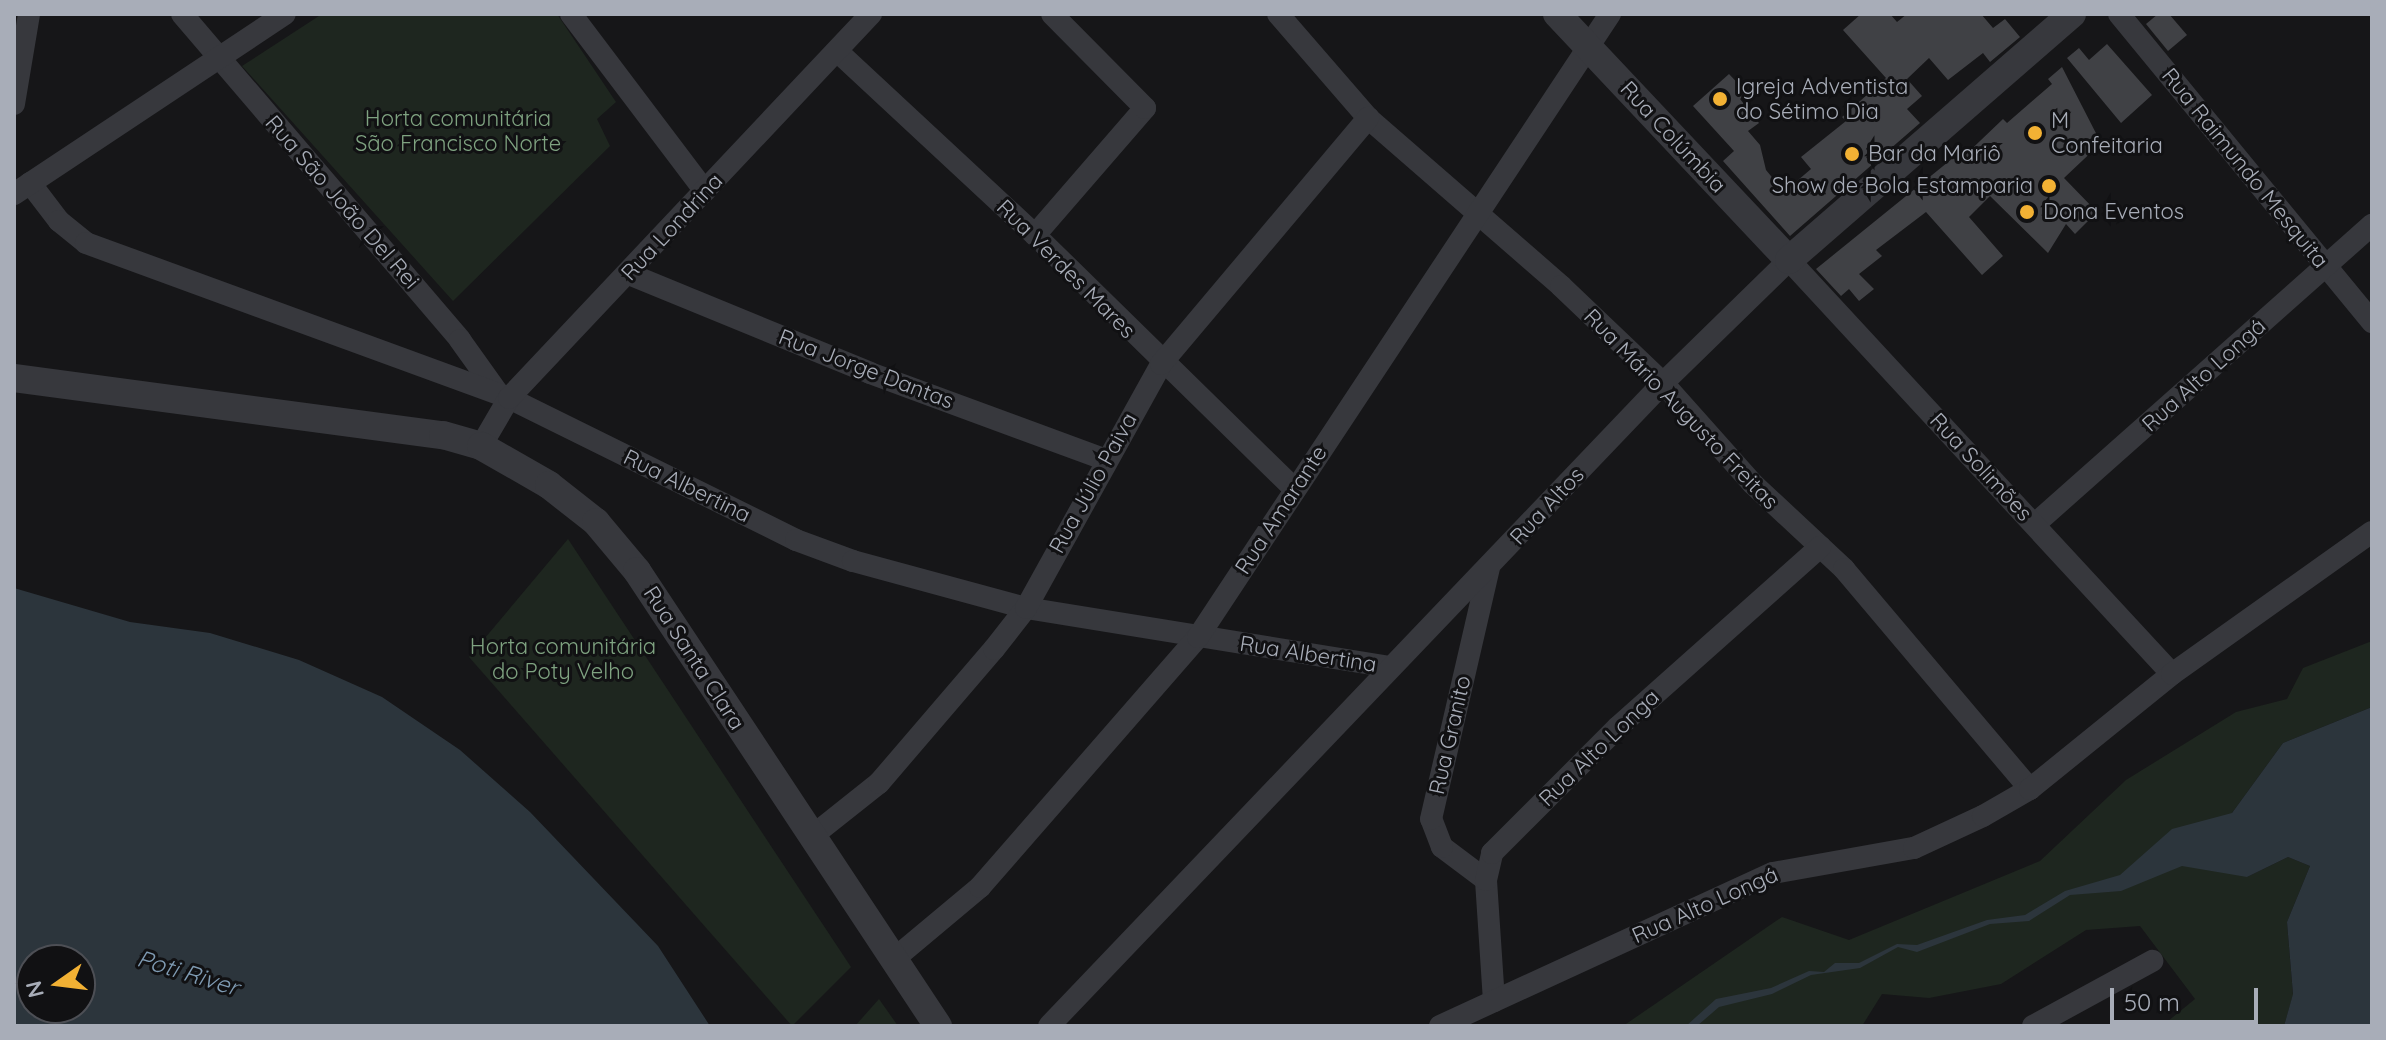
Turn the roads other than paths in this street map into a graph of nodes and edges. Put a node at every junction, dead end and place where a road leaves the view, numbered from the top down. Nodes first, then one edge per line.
1 (29, 14) edge
2 (182, 14) edge
3 (285, 14) edge
4 (571, 14) edge
5 (871, 14) edge
6 (1278, 14) edge
7 (1557, 14) edge
8 (1610, 14) edge
9 (2072, 14) edge
10 (2119, 14) edge
11 (1056, 15) edge
12 (1585, 45) junction
13 (837, 51) junction
14 (218, 58) junction
15 (14, 104) edge
16 (1368, 118) junction
17 (22, 189) edge
18 (705, 191) junction
19 (1478, 213) junction
20 (2372, 225) edge
21 (1035, 235) junction
22 (1789, 260) junction
23 (2326, 267) junction
24 (629, 274) junction
25 (2372, 322) edge
26 (1161, 364) junction
27 (14, 378) edge
28 (1663, 383) junction
29 (504, 396) junction
30 (481, 446) junction
31 (1104, 459) junction
32 (1294, 489) junction
33 (2035, 524) junction
34 (2372, 532) edge
35 (1820, 547) junction
36 (1489, 568) junction
37 (1026, 608) junction
38 (1198, 637) junction
39 (1390, 667) junction
40 (2172, 674) junction
41 (2030, 789) junction
42 (811, 837) junction
43 (1486, 880) junction
44 (894, 959) junction
45 (2152, 961) dead end
46 (1494, 1001) junction
47 (938, 1026) edge
48 (1049, 1026) edge
49 (1440, 1026) edge
50 (2033, 1026) edge

1 - 15 street
2 - 14 street, Rua São João Del Rei
3 - 14 street
4 - 18 street
5 - 13 street, Rua Londrina
6 - 16 street, Rua Mário Augusto Freitas
7 - 12 street, Rua Colúmbia
8 - 12 street, Rua Amarante
9 - 22 street, Rua Altos
10 - 23 street, Rua Raimundo Mesquita
11 - 21 street
12 - 19 street, Rua Amarante
12 - 22 street, Rua Colúmbia
13 - 18 street, Rua Londrina
13 - 21 street, Rua Verdes Mares
14 - 17 street
14 - 29 street, Rua São João Del Rei
16 - 19 street, Rua Mário Augusto Freitas
16 - 26 street, Rua Júlio Paiva
17 - 29 street, Rua Albertina
18 - 24 street, Rua Londrina
19 - 28 street, Rua Mário Augusto Freitas
19 - 32 street, Rua Amarante
20 - 23 street, Rua Alto Longá
21 - 26 street, Rua Verdes Mares
22 - 28 street, Rua Altos
22 - 33 street, Rua Solimões
23 - 25 street, Rua Raimundo Mesquita
23 - 33 street, Rua Alto Longá
24 - 29 street, Rua Londrina
24 - 31 street, Rua Jorge Dantas
26 - 31 street, Rua Júlio Paiva
26 - 32 street, Rua Verdes Mares
27 - 30 street, Rua Santa Clara
28 - 35 street, Rua Mário Augusto Freitas
28 - 36 street, Rua Altos
29 - 30 street, Rua Londrina
29 - 37 street, Rua Albertina
30 - 42 street, Rua Santa Clara
31 - 37 street, Rua Júlio Paiva
32 - 38 street, Rua Amarante
33 - 40 street, Rua Solimões
34 - 40 street, Rua Alto Longá
35 - 41 street, Rua Mário Augusto Freitas
35 - 43 street, Rua Alto Longa
36 - 39 street, Rua Altos
36 - 43 street, Rua Granito
37 - 38 street, Rua Albertina
37 - 42 street, Rua Júlio Paiva
38 - 39 street, Rua Albertina
38 - 44 street, Rua Amarante
39 - 48 street, Rua Altos
40 - 41 street, Rua Alto Longá
41 - 46 street, Rua Alto Longá
42 - 44 street, Rua Santa Clara
43 - 46 street, Rua Alto Longa
44 - 47 street, Rua Santa Clara
45 - 50 street
46 - 49 street, Rua Alto Longá

